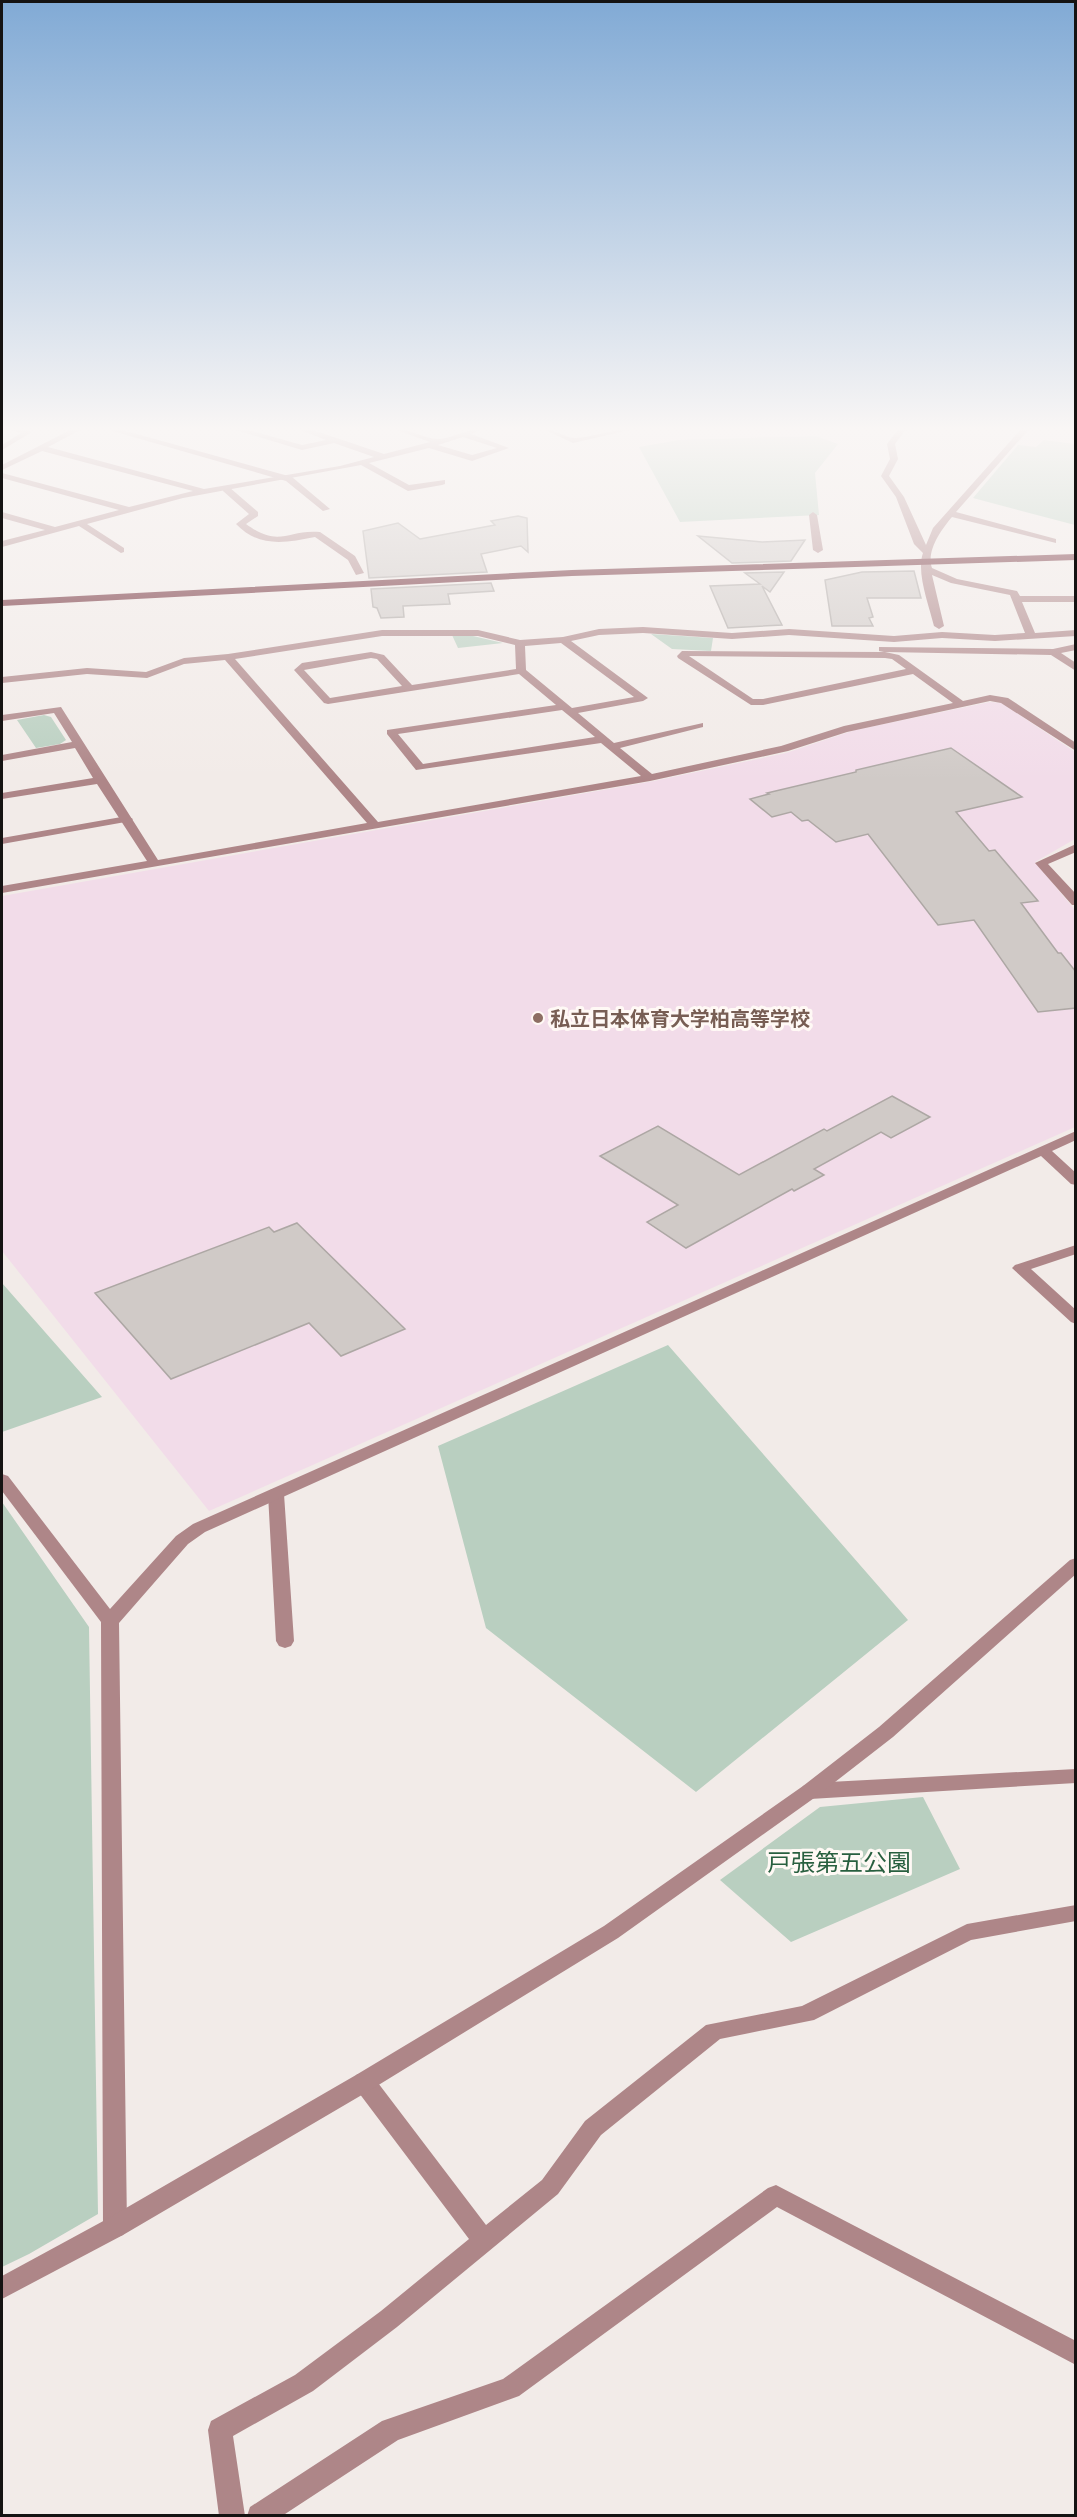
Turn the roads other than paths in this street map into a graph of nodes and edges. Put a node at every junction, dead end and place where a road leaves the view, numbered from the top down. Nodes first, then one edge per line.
1 (115, 545) edge
2 (334, 545) edge
3 (817, 545) edge
4 (921, 545) edge
5 (932, 545) edge
6 (1076, 549) edge
7 (122, 550) dead end
8 (818, 550) dead end
9 (1076, 557) edge
10 (927, 561) junction
11 (359, 573) junction
12 (1017, 599) junction
13 (1076, 599) edge
14 (3, 601) edge
15 (939, 626) dead end
16 (1076, 633) edge
17 (843, 635) junction
18 (1031, 635) junction
19 (563, 640) junction
20 (520, 643) junction
21 (1076, 647) edge
22 (1053, 652) junction
23 (228, 657) junction
24 (1076, 668) edge
25 (521, 671) junction
26 (913, 671) junction
27 (2, 680) edge
28 (409, 688) junction
29 (960, 703) junction
30 (566, 710) junction
31 (2, 718) edge
32 (699, 725) dead end
33 (605, 739) junction
34 (78, 744) junction
35 (614, 746) junction
36 (1076, 748) edge
37 (2, 758) edge
38 (650, 778) junction
39 (100, 780) junction
40 (2, 796) edge
41 (127, 819) junction
42 (375, 825) junction
43 (2, 841) edge
44 (1076, 847) edge
45 (155, 864) junction
46 (2, 890) edge
47 (1076, 902) edge
48 (1076, 1136) edge
49 (1043, 1150) junction
50 (1076, 1181) edge
51 (1076, 1248) edge
52 (1076, 1319) edge
53 (2, 1480) edge
54 (276, 1494) junction
55 (1076, 1564) edge
56 (110, 1621) junction
57 (285, 1641) dead end
58 (1076, 1776) edge
59 (810, 1791) junction
60 (1076, 1913) edge
61 (364, 2082) junction
62 (115, 2227) junction
63 (484, 2240) junction
64 (2, 2288) edge
65 (1076, 2354) edge
66 (232, 2516) edge
67 (259, 2516) edge

1 - 7 street
2 - 11 street
3 - 8 street
4 - 10 street
5 - 10 street
6 - 10 highway
9 - 10 highway
10 - 11 highway
10 - 12 street
10 - 14 highway
10 - 15 street
11 - 14 highway
12 - 13 street
12 - 18 street
16 - 18 street
17 - 18 street
17 - 19 street
17 - 22 street
19 - 20 street
19 - 30 street
20 - 23 street
20 - 25 street
21 - 22 street
22 - 24 street
23 - 27 street
23 - 42 street
25 - 28 street
25 - 30 street
26 - 26 street
26 - 29 street
28 - 28 street
29 - 36 street
29 - 38 street
30 - 33 street
30 - 33 street
31 - 34 street
32 - 35 street
33 - 35 street
34 - 37 street
34 - 39 street
35 - 38 street
38 - 42 street
39 - 40 street
39 - 41 street
41 - 43 street
41 - 45 street
42 - 45 street
44 - 47 street
45 - 46 street
48 - 49 street
49 - 50 street
49 - 54 street
51 - 52 street
53 - 56 street
54 - 56 street
54 - 57 street
55 - 59 street
56 - 62 street
58 - 59 street
59 - 61 street
60 - 63 street
61 - 62 street
61 - 63 street
62 - 64 street
63 - 66 street
65 - 67 street

